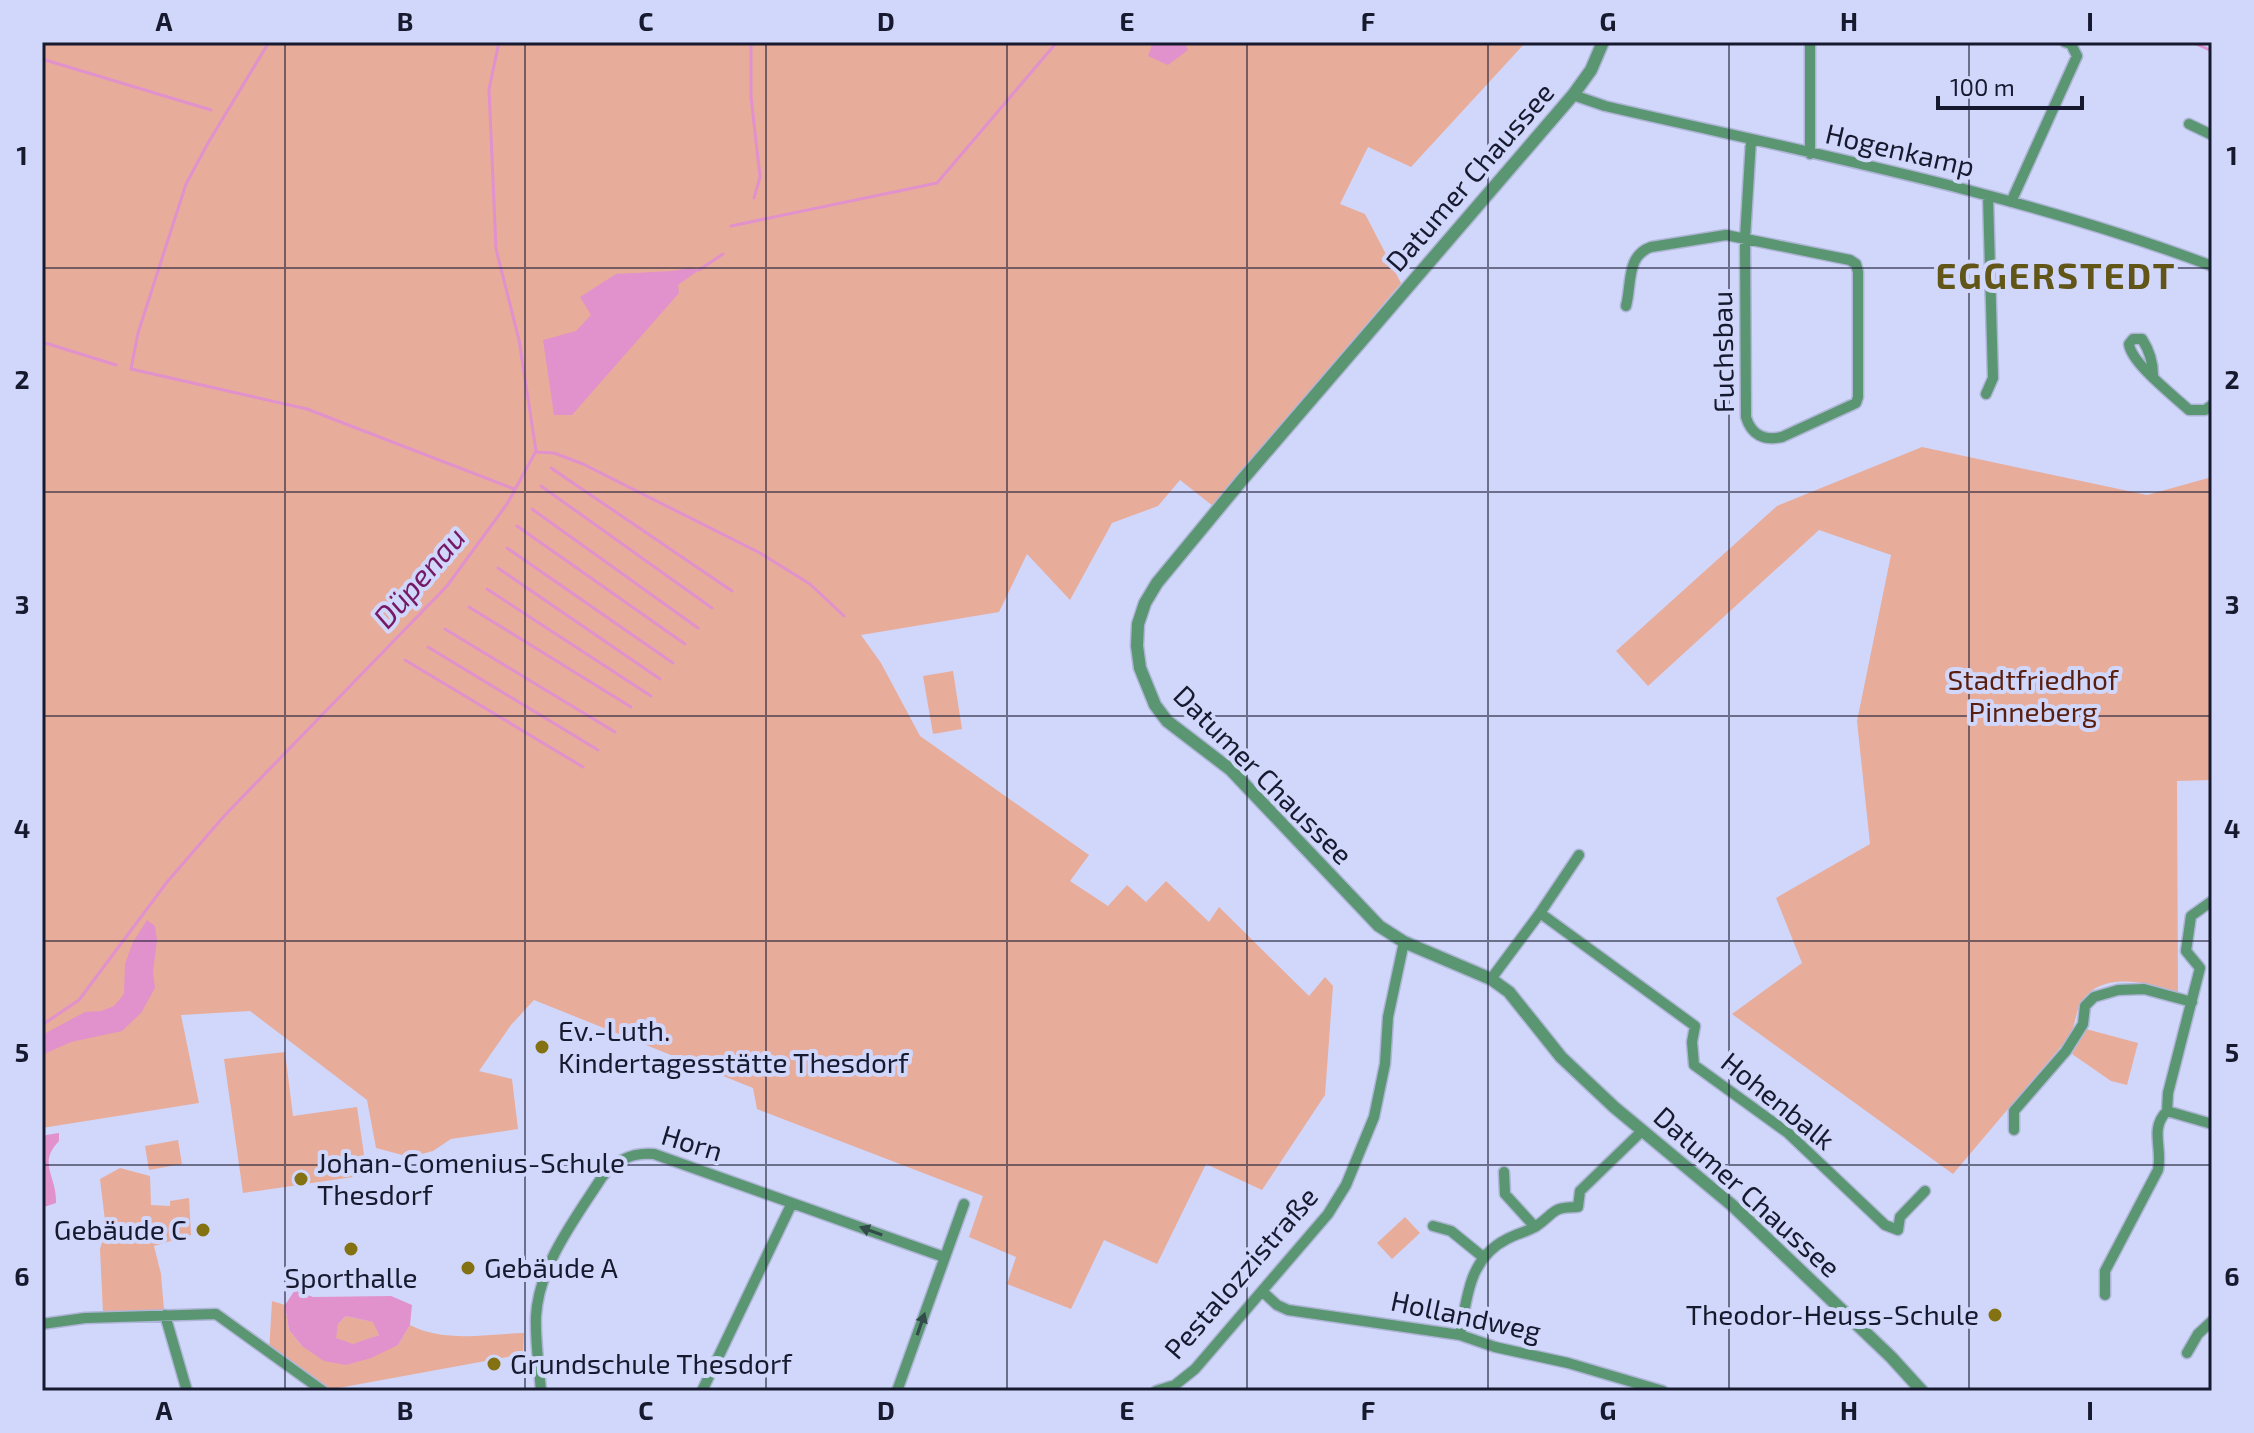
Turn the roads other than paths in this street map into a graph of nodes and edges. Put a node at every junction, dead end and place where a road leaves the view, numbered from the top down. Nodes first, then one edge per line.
1 (1603, 42) edge
2 (1810, 42) edge
3 (2065, 42) edge
4 (1573, 95) junction
5 (2189, 124) dead end
6 (2212, 135) edge
7 (1751, 140) junction
8 (1810, 154) junction
9 (1988, 196) junction
10 (2011, 202) junction
11 (1745, 238) junction
12 (2212, 266) edge
13 (1626, 306) dead end
14 (2153, 375) dead end
15 (1986, 394) dead end
16 (2212, 405) edge
17 (1579, 855) dead end
18 (2212, 901) edge
19 (1540, 913) junction
20 (1404, 942) junction
21 (1491, 979) junction
22 (2192, 1002) junction
23 (2167, 1111) junction
24 (2212, 1124) edge
25 (2014, 1130) dead end
26 (1642, 1131) junction
27 (1504, 1172) dead end
28 (1925, 1191) dead end
29 (792, 1203) junction
30 (964, 1204) dead end
31 (1433, 1226) dead end
32 (1535, 1227) junction
33 (944, 1257) junction
34 (1483, 1257) junction
35 (1262, 1291) junction
36 (2105, 1295) dead end
37 (165, 1315) junction
38 (2212, 1321) edge
39 (42, 1324) edge
40 (1460, 1335) junction
41 (2187, 1353) dead end
42 (187, 1391) edge
43 (323, 1391) edge
44 (541, 1391) edge
45 (702, 1391) edge
46 (897, 1391) edge
47 (1156, 1391) edge
48 (1663, 1391) edge
49 (1922, 1391) edge

1 - 4 street, Datumer Chaussee
2 - 8 street
3 - 10 street
4 - 7 street, Hogenkamp
4 - 20 street, Datumer Chaussee
5 - 6 street
7 - 8 street, Hogenkamp
7 - 11 street, Fuchsbau
8 - 9 street, Hogenkamp
9 - 10 street, Hogenkamp
9 - 15 street
10 - 12 street, Hogenkamp
11 - 11 street, Fuchsbau
11 - 13 street, Fuchsbau
14 - 16 street
17 - 19 street
18 - 22 street
19 - 21 street
19 - 28 street, Hohenbalk
20 - 21 street, Datumer Chaussee
20 - 35 street, Pestalozzistraße
21 - 26 street, Datumer Chaussee
22 - 23 street
22 - 25 street
23 - 24 street
23 - 36 street
26 - 32 street
26 - 49 street, Datumer Chaussee
27 - 32 street
33 -> 29 street, Horn
29 - 44 street, Horn
29 - 45 street
30 - 33 street
31 - 34 street
32 - 34 street
46 -> 33 street
34 - 40 street
35 - 40 street, Hollandweg
35 - 47 street, Pestalozzistraße
37 - 39 street
37 - 42 street
37 - 43 street
38 - 41 street
40 - 48 street, Hollandweg

